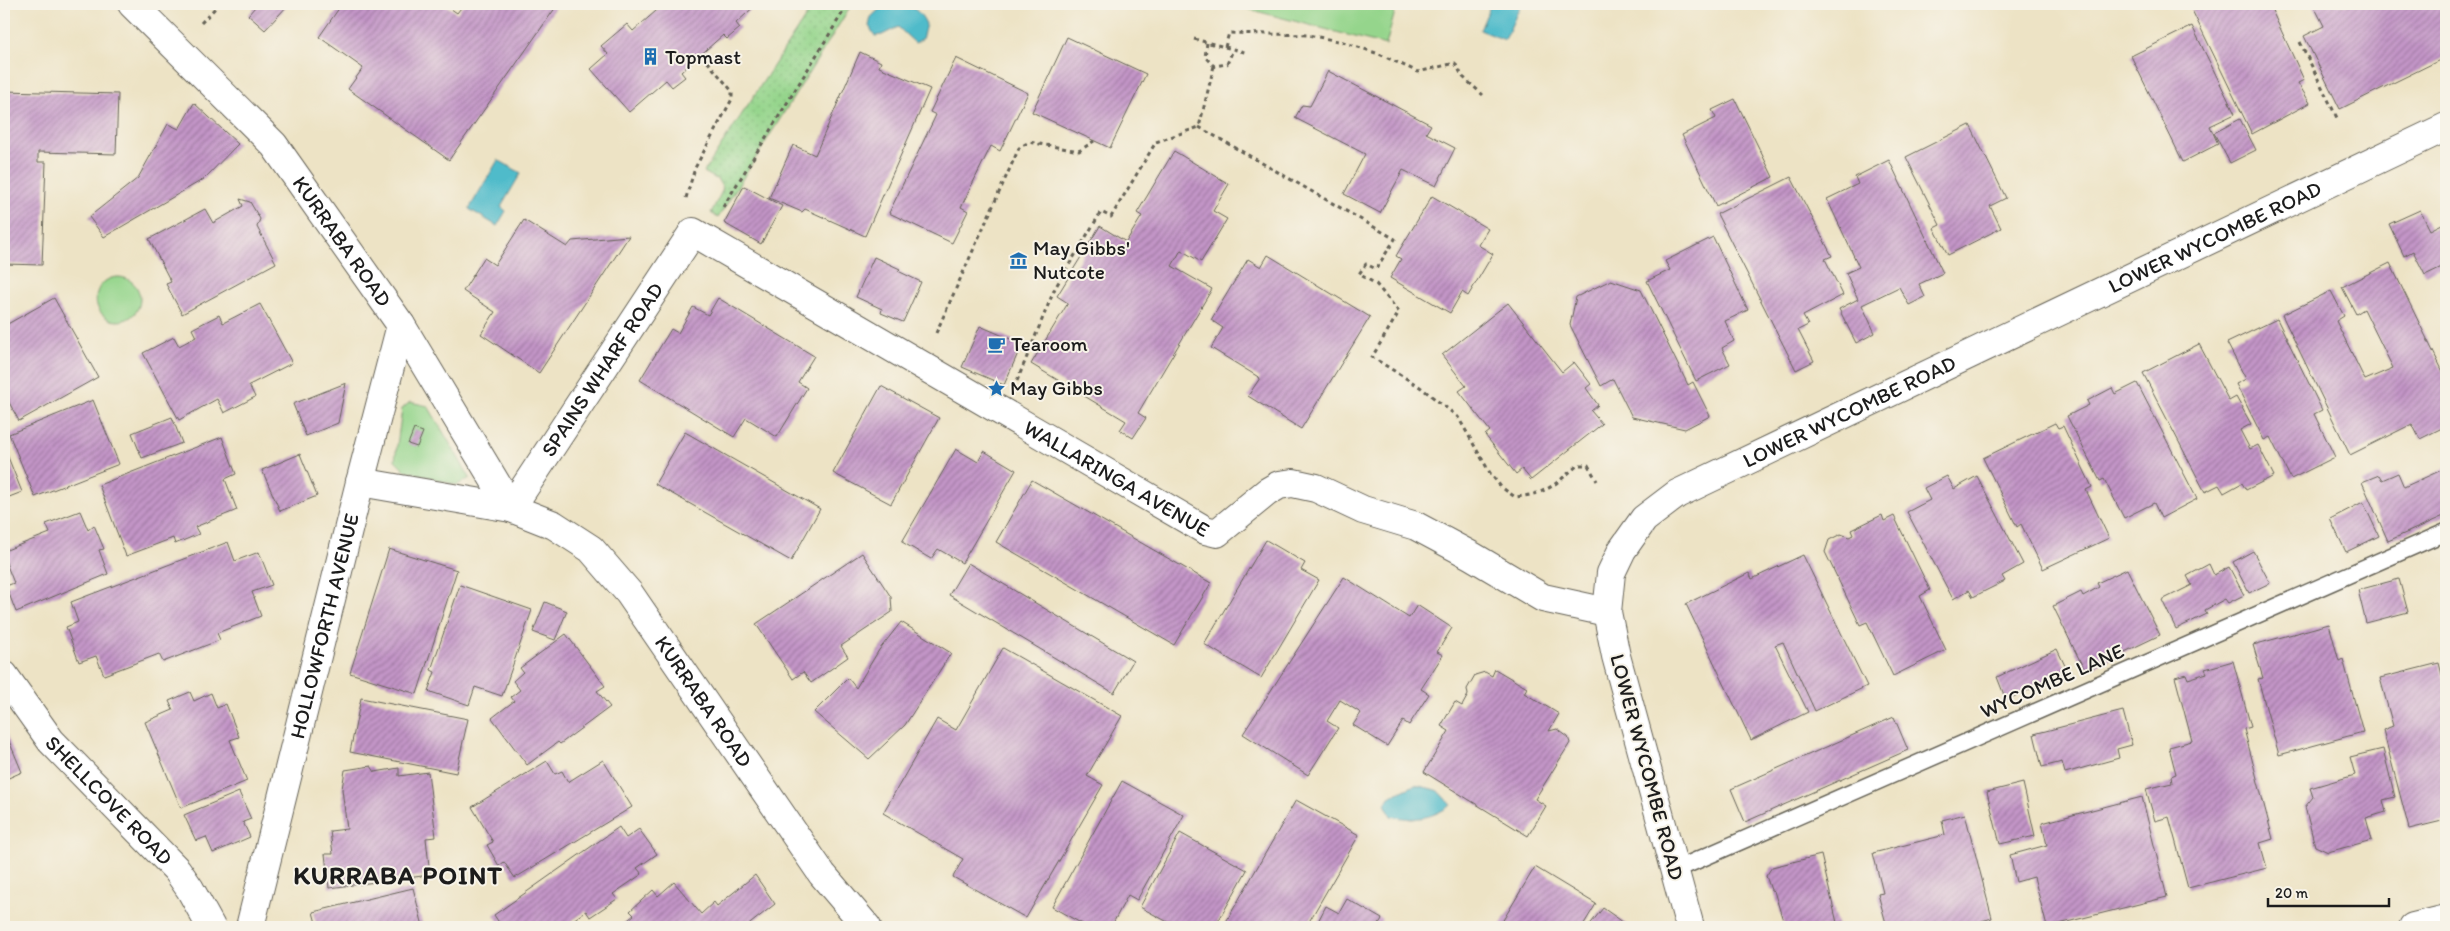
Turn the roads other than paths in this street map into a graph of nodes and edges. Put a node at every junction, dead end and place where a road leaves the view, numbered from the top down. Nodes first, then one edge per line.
1 (132, 4) edge
2 (2446, 127) edge
3 (693, 232) joint
4 (401, 325) junction
5 (360, 482) junction
6 (511, 508) junction
7 (2446, 532) edge
8 (1607, 612) junction
9 (4, 675) edge
10 (1675, 870) junction
11 (2446, 919) edge
12 (211, 927) edge
13 (250, 927) edge
14 (867, 927) edge
15 (1690, 927) edge
16 (2413, 927) edge

1 - 4 street, KURRABA ROAD
2 - 8 street, LOWER WYCOMBE ROAD
3 - 6 street, SPAINS WHARF ROAD
3 - 8 street, WALLARINGA AVENUE
4 - 5 street, HOLLOWFORTH AVENUE
4 - 6 street, KURRABA ROAD
5 - 6 street, KURRABA ROAD
5 - 13 street, HOLLOWFORTH AVENUE
6 - 14 street, KURRABA ROAD
7 - 10 lane, WYCOMBE LANE
8 - 10 street, LOWER WYCOMBE ROAD
9 - 12 street, SHELLCOVE ROAD
10 - 15 street, LOWER WYCOMBE ROAD
11 - 16 street

